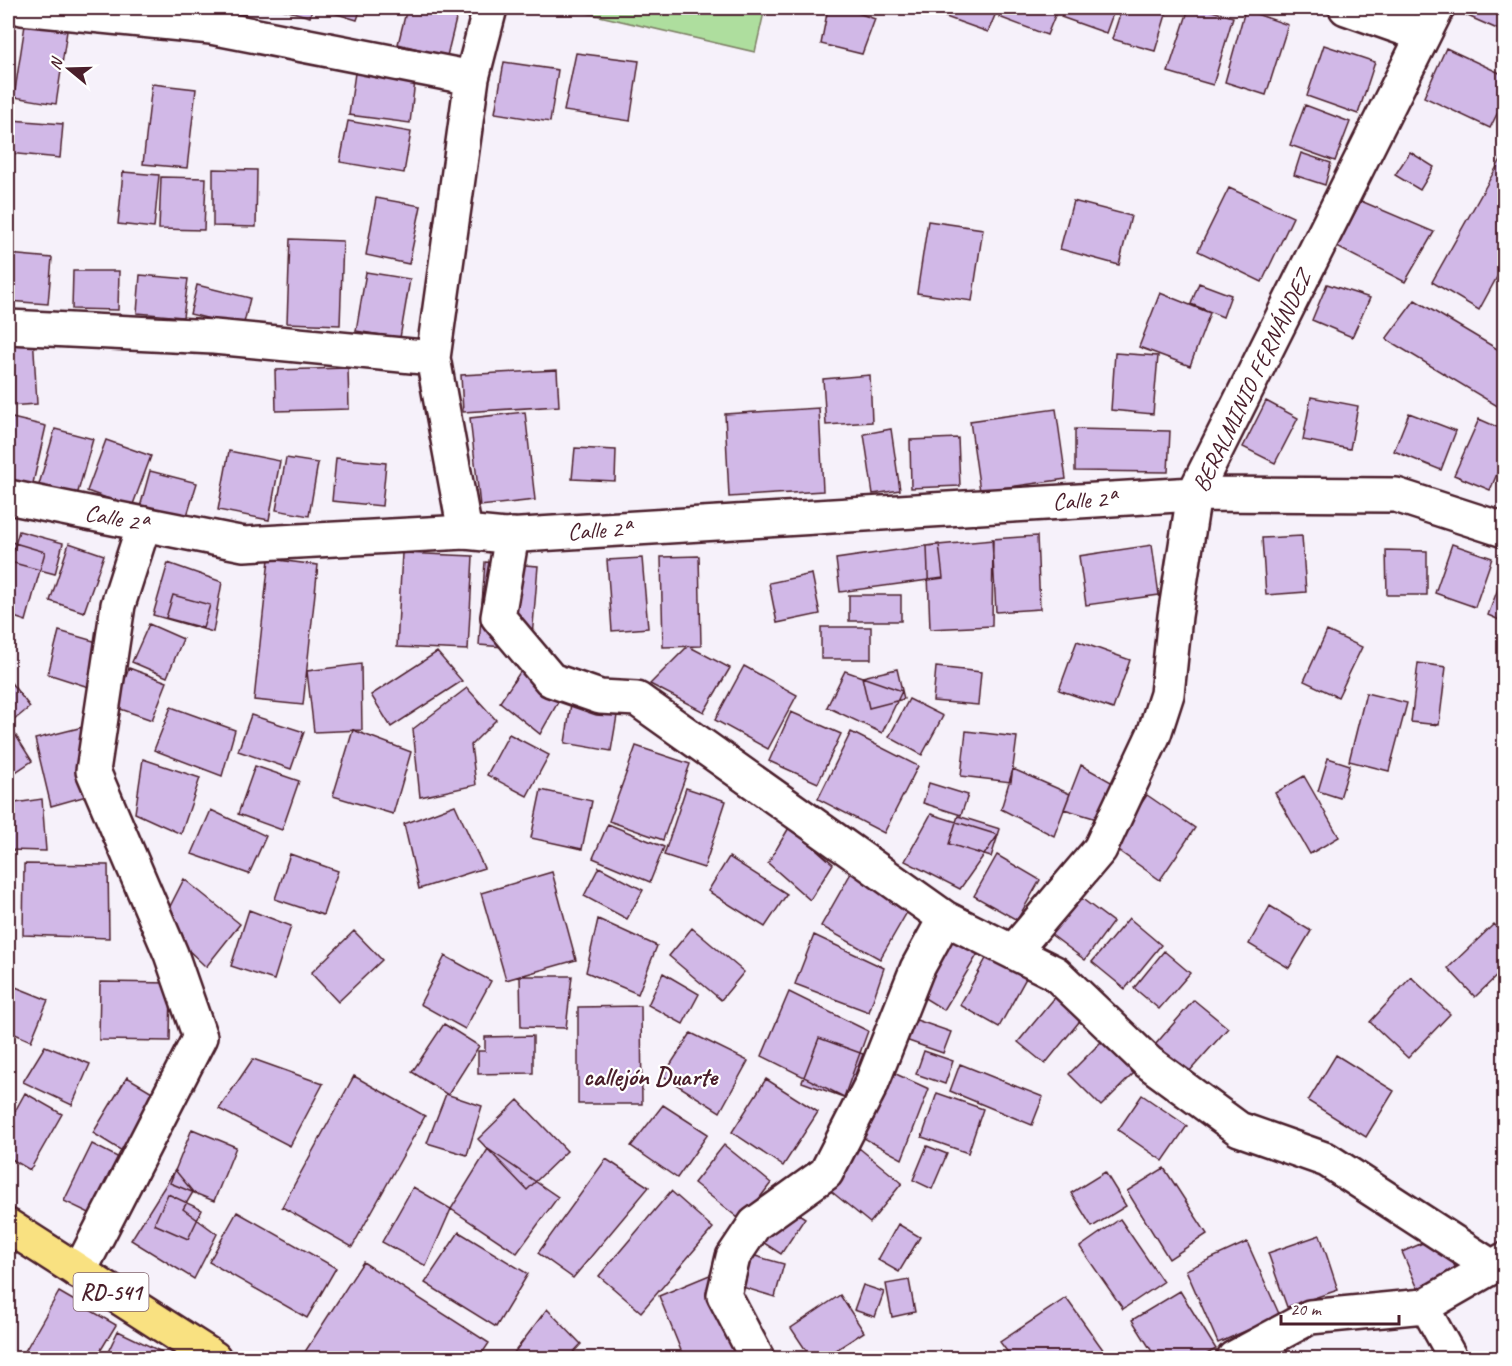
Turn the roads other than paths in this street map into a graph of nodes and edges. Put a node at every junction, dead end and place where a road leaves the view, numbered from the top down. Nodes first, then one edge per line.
1 (22, 8) edge
2 (490, 8) edge
3 (1346, 8) edge
4 (1430, 21) edge
5 (472, 78) junction
6 (8, 327) edge
7 (434, 358) junction
8 (1194, 494) junction
9 (8, 497) edge
10 (144, 524) junction
11 (1504, 530) edge
12 (465, 532) junction
13 (512, 535) junction
14 (945, 918) junction
15 (1013, 952) junction
16 (8, 1226) edge
17 (1498, 1263) edge
18 (79, 1272) junction
19 (1424, 1306) junction
20 (214, 1359) edge
21 (757, 1359) edge
22 (1234, 1359) edge
23 (1453, 1359) edge

1 - 5 street
2 - 5 street
3 - 4 street
4 - 8 street, BERALMINIO FERNÁNDEZ
5 - 7 street
6 - 7 street
7 - 12 street
8 - 11 street, Calle 2ª
8 - 13 street, Calle 2ª
8 - 15 street, BERALMINIO FERNÁNDEZ
9 - 10 street, Calle 2ª
10 - 12 street, Calle 2ª
10 - 18 street
12 - 13 street, Calle 2ª
13 - 14 street
14 - 15 street
14 - 21 street
15 - 17 street
16 - 18 main road, RD-541
17 - 19 street
18 - 20 main road, RD-541
19 - 22 street
19 - 23 street

